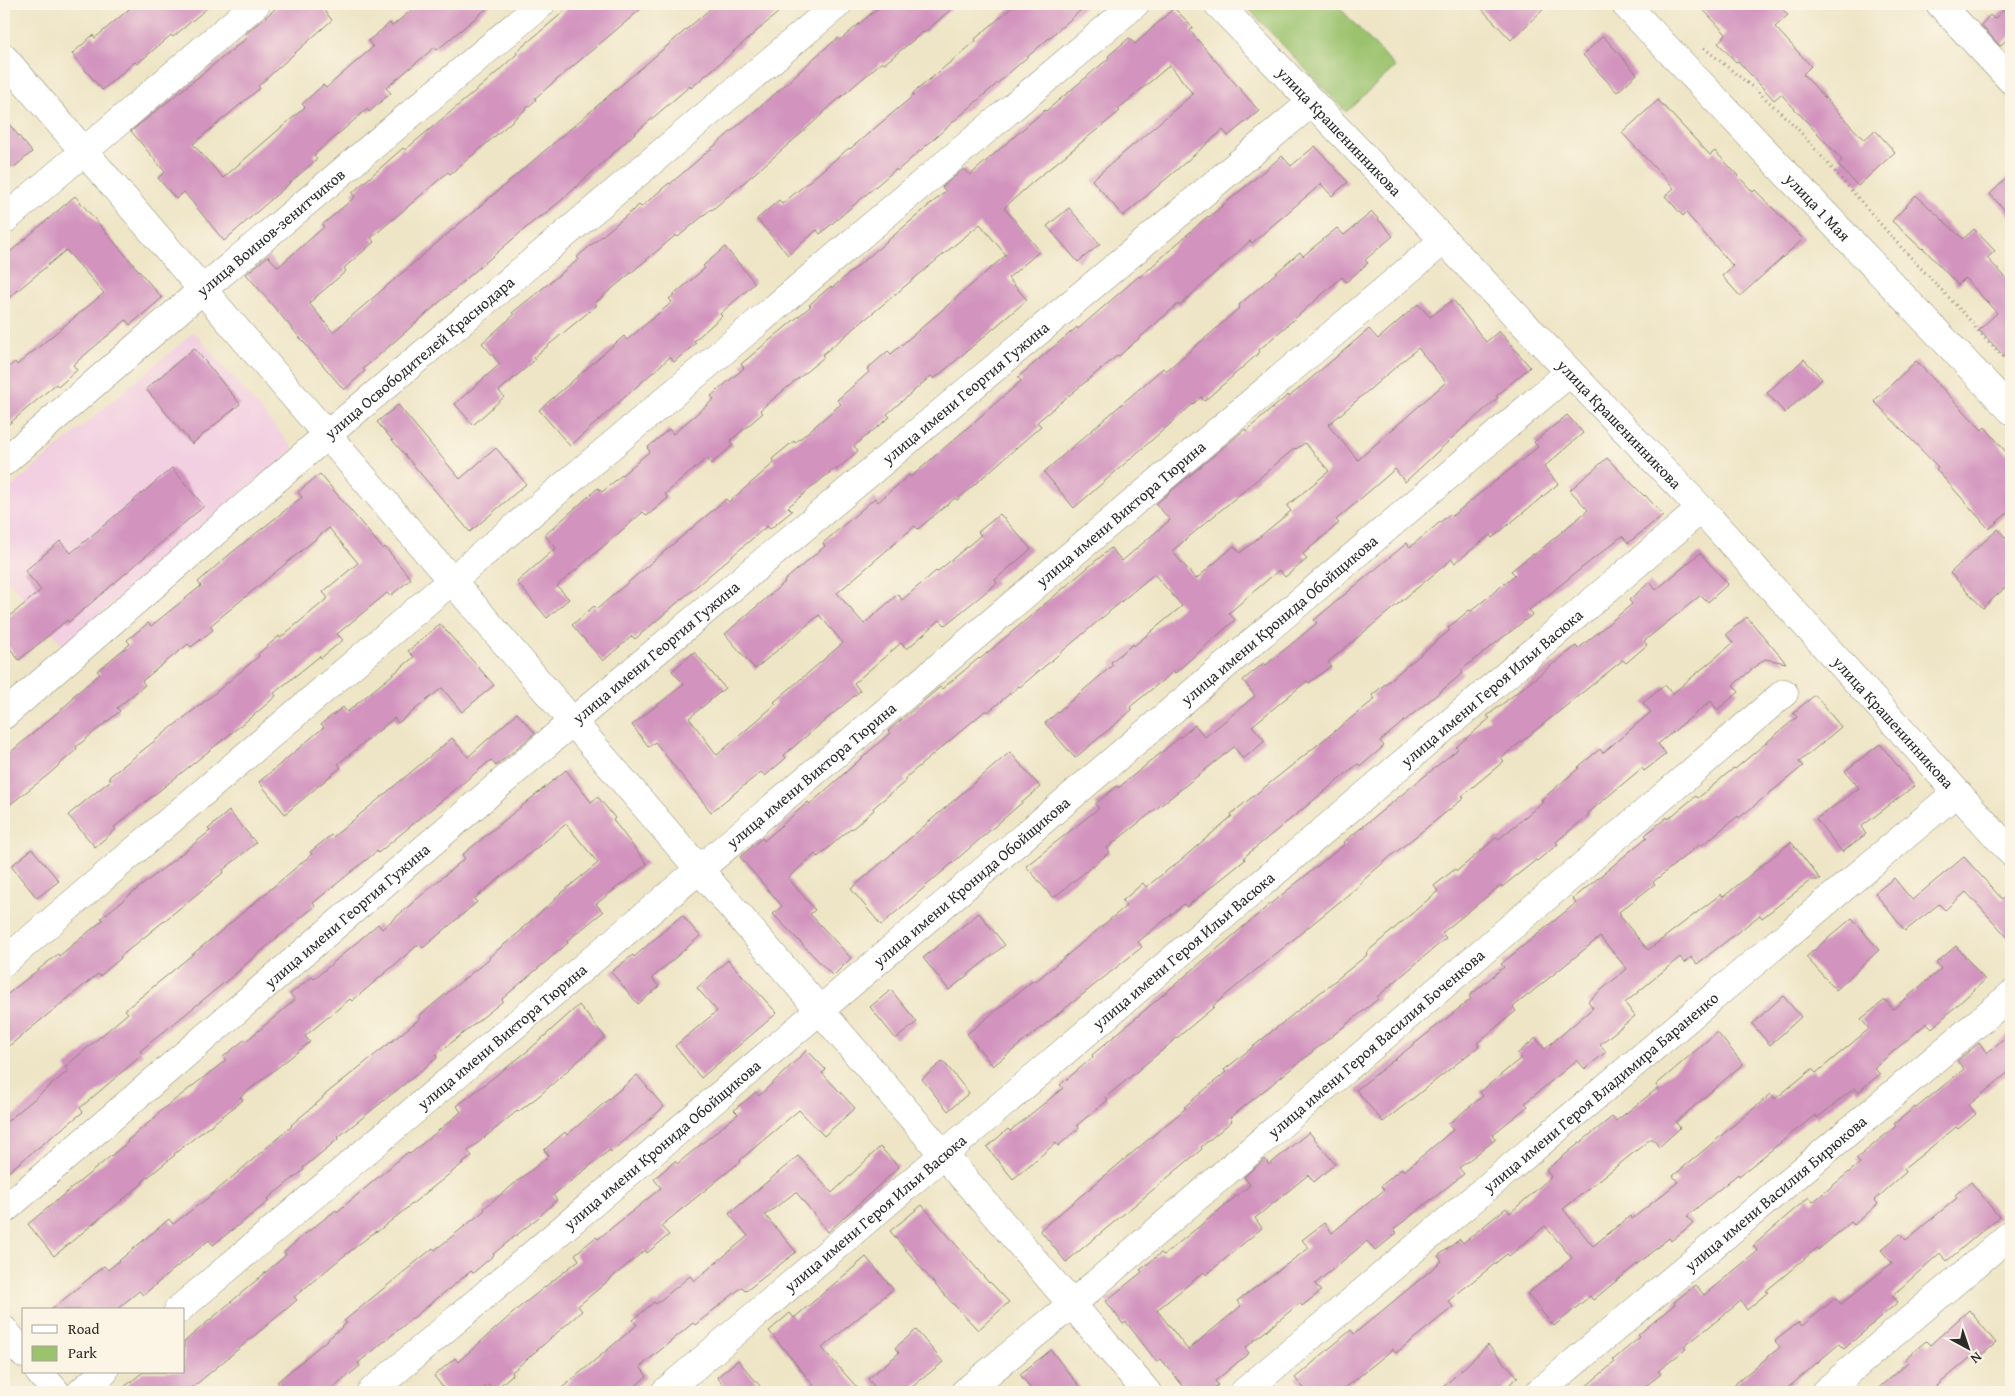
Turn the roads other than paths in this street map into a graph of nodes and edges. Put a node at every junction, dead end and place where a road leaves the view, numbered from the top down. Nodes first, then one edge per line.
1 (256, 4) edge
2 (541, 4) edge
3 (838, 4) edge
4 (1134, 4) edge
5 (1218, 4) edge
6 (1625, 4) edge
7 (1940, 4) edge
8 (4, 58) edge
9 (2011, 80) edge
10 (1312, 102) junction
11 (84, 151) junction
12 (4, 220) edge
13 (1444, 240) junction
14 (202, 290) junction
15 (1570, 372) junction
16 (2011, 410) edge
17 (327, 435) junction
18 (4, 462) edge
19 (1701, 509) junction
20 (451, 581) junction
21 (1784, 693) dead end
22 (4, 715) edge
23 (572, 722) junction
24 (1957, 792) junction
25 (2011, 852) edge
26 (699, 869) junction
27 (4, 962) edge
28 (2011, 995) edge
29 (820, 1010) junction
30 (944, 1155) junction
31 (4, 1210) edge
32 (2011, 1234) edge
33 (1072, 1304) junction
34 (180, 1308) edge
35 (4, 1330) edge
36 (22, 1352) edge
37 (41, 1374) edge
38 (102, 1374) edge
39 (56, 1392) edge
40 (81, 1392) edge
41 (371, 1392) edge
42 (665, 1392) edge
43 (965, 1392) edge
44 (1147, 1392) edge
45 (1244, 1392) edge
46 (1539, 1392) edge
47 (1825, 1392) edge

1 - 11 street
2 - 14 street, улица Воинов-зенитчиков
3 - 17 street, улица Освободителей Краснодара
4 - 20 street
5 - 10 street, улица Крашенинникова
6 - 16 street, улица 1 Мая
7 - 9 street
8 - 11 street
10 - 13 street, улица Крашенинникова
10 - 23 street, улица имени Георгия Гужина
11 - 12 street
11 - 14 street
13 - 15 street, улица Крашенинникова
13 - 26 street, улица имени Виктора Тюрина
14 - 17 street
14 - 18 street, улица Воинов-зенитчиков
15 - 19 street, улица Крашенинникова
15 - 29 street, улица имени Кронида Обойщикова
17 - 20 street
17 - 22 street, улица Освободителей Краснодара
19 - 24 street, улица Крашенинникова
19 - 30 street, улица имени Героя Ильи Васюка
20 - 23 street
20 - 27 street
21 - 33 street, улица имени Героя Василия Боченкова
23 - 26 street
23 - 31 street, улица имени Георгия Гужина
24 - 25 street, улица Крашенинникова
24 - 45 street, улица имени Героя Владимира Бараненко
26 - 29 street
26 - 34 street, улица имени Виктора Тюрина
28 - 46 street, улица имени Василия Бирюкова
29 - 30 street
29 - 41 street, улица имени Кронида Обойщикова
30 - 33 street
30 - 42 street, улица имени Героя Ильи Васюка
32 - 47 street
33 - 43 street, улица имени Героя Василия Боченкова
33 - 44 street
35 - 36 street
37 - 39 street
38 - 40 street

